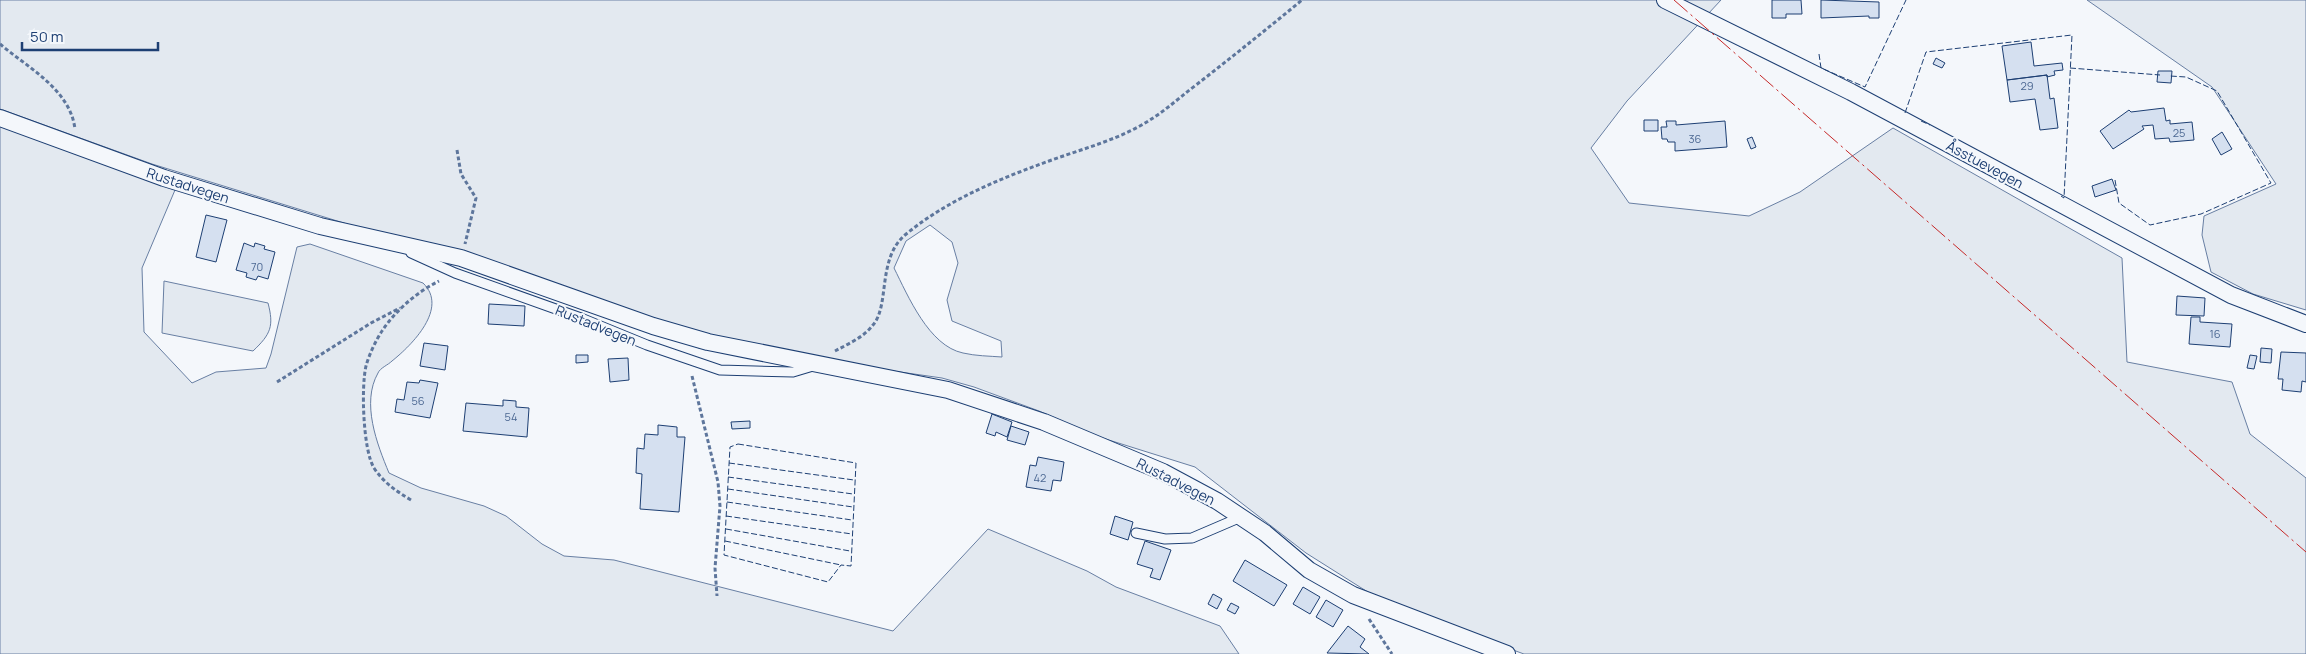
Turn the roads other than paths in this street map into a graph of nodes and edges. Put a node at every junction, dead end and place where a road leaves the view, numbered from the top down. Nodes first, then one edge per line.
1 (1665, 0) edge
2 (0, 118) edge
3 (458, 265) junction
4 (2306, 324) edge
5 (821, 364) junction
6 (1241, 517) junction
7 (1136, 533) dead end
8 (1508, 654) edge

1 - 4 street, Åsstuevegen
2 - 3 street, Rustadvegen
3 - 5 street, Rustadvegen
3 - 5 lane, Rustadvegen
5 - 6 street, Rustadvegen
6 - 7 lane
6 - 8 street, Rustadvegen

